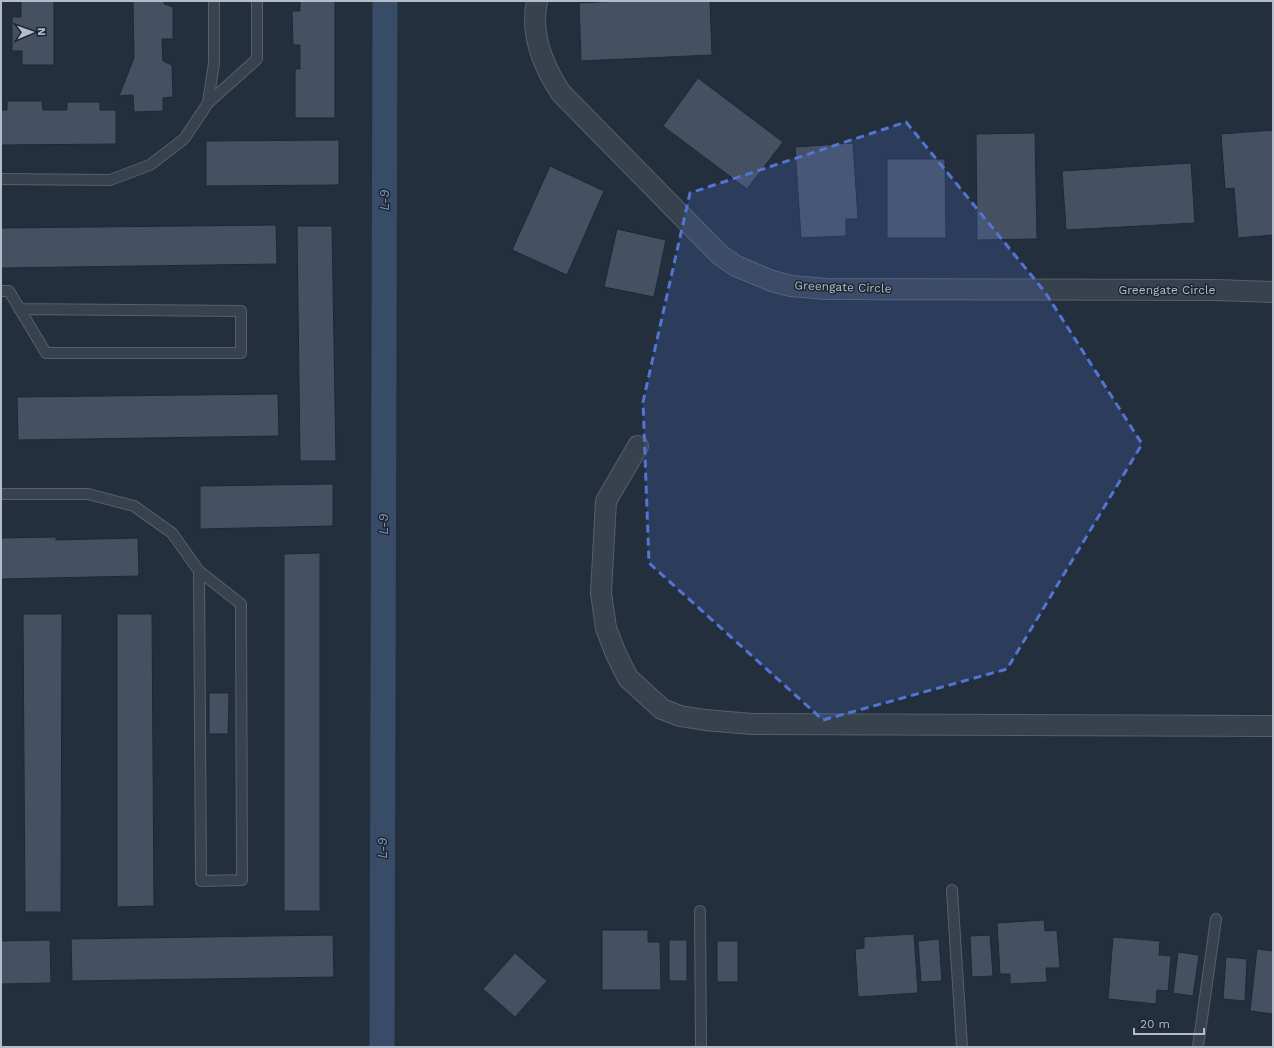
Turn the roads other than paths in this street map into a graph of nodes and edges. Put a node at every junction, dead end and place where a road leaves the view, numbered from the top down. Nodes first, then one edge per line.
1 (214, 1) edge
2 (257, 1) edge
3 (537, 1) edge
4 (208, 103) junction
5 (1, 179) edge
6 (1, 291) edge
7 (1273, 292) edge
8 (19, 309) junction
9 (638, 446) dead end
10 (1, 494) edge
11 (200, 571) junction
12 (1273, 726) edge
13 (952, 890) dead end
14 (700, 911) dead end
15 (1216, 919) dead end
16 (701, 1047) edge
17 (962, 1047) edge
18 (1198, 1047) edge

1 - 4 lane
2 - 4 lane
3 - 7 street, Greengate Circle
4 - 5 lane
6 - 8 lane
8 - 8 lane
9 - 12 street
10 - 11 lane
11 - 11 lane
13 - 17 lane
14 - 16 lane
15 - 18 lane

